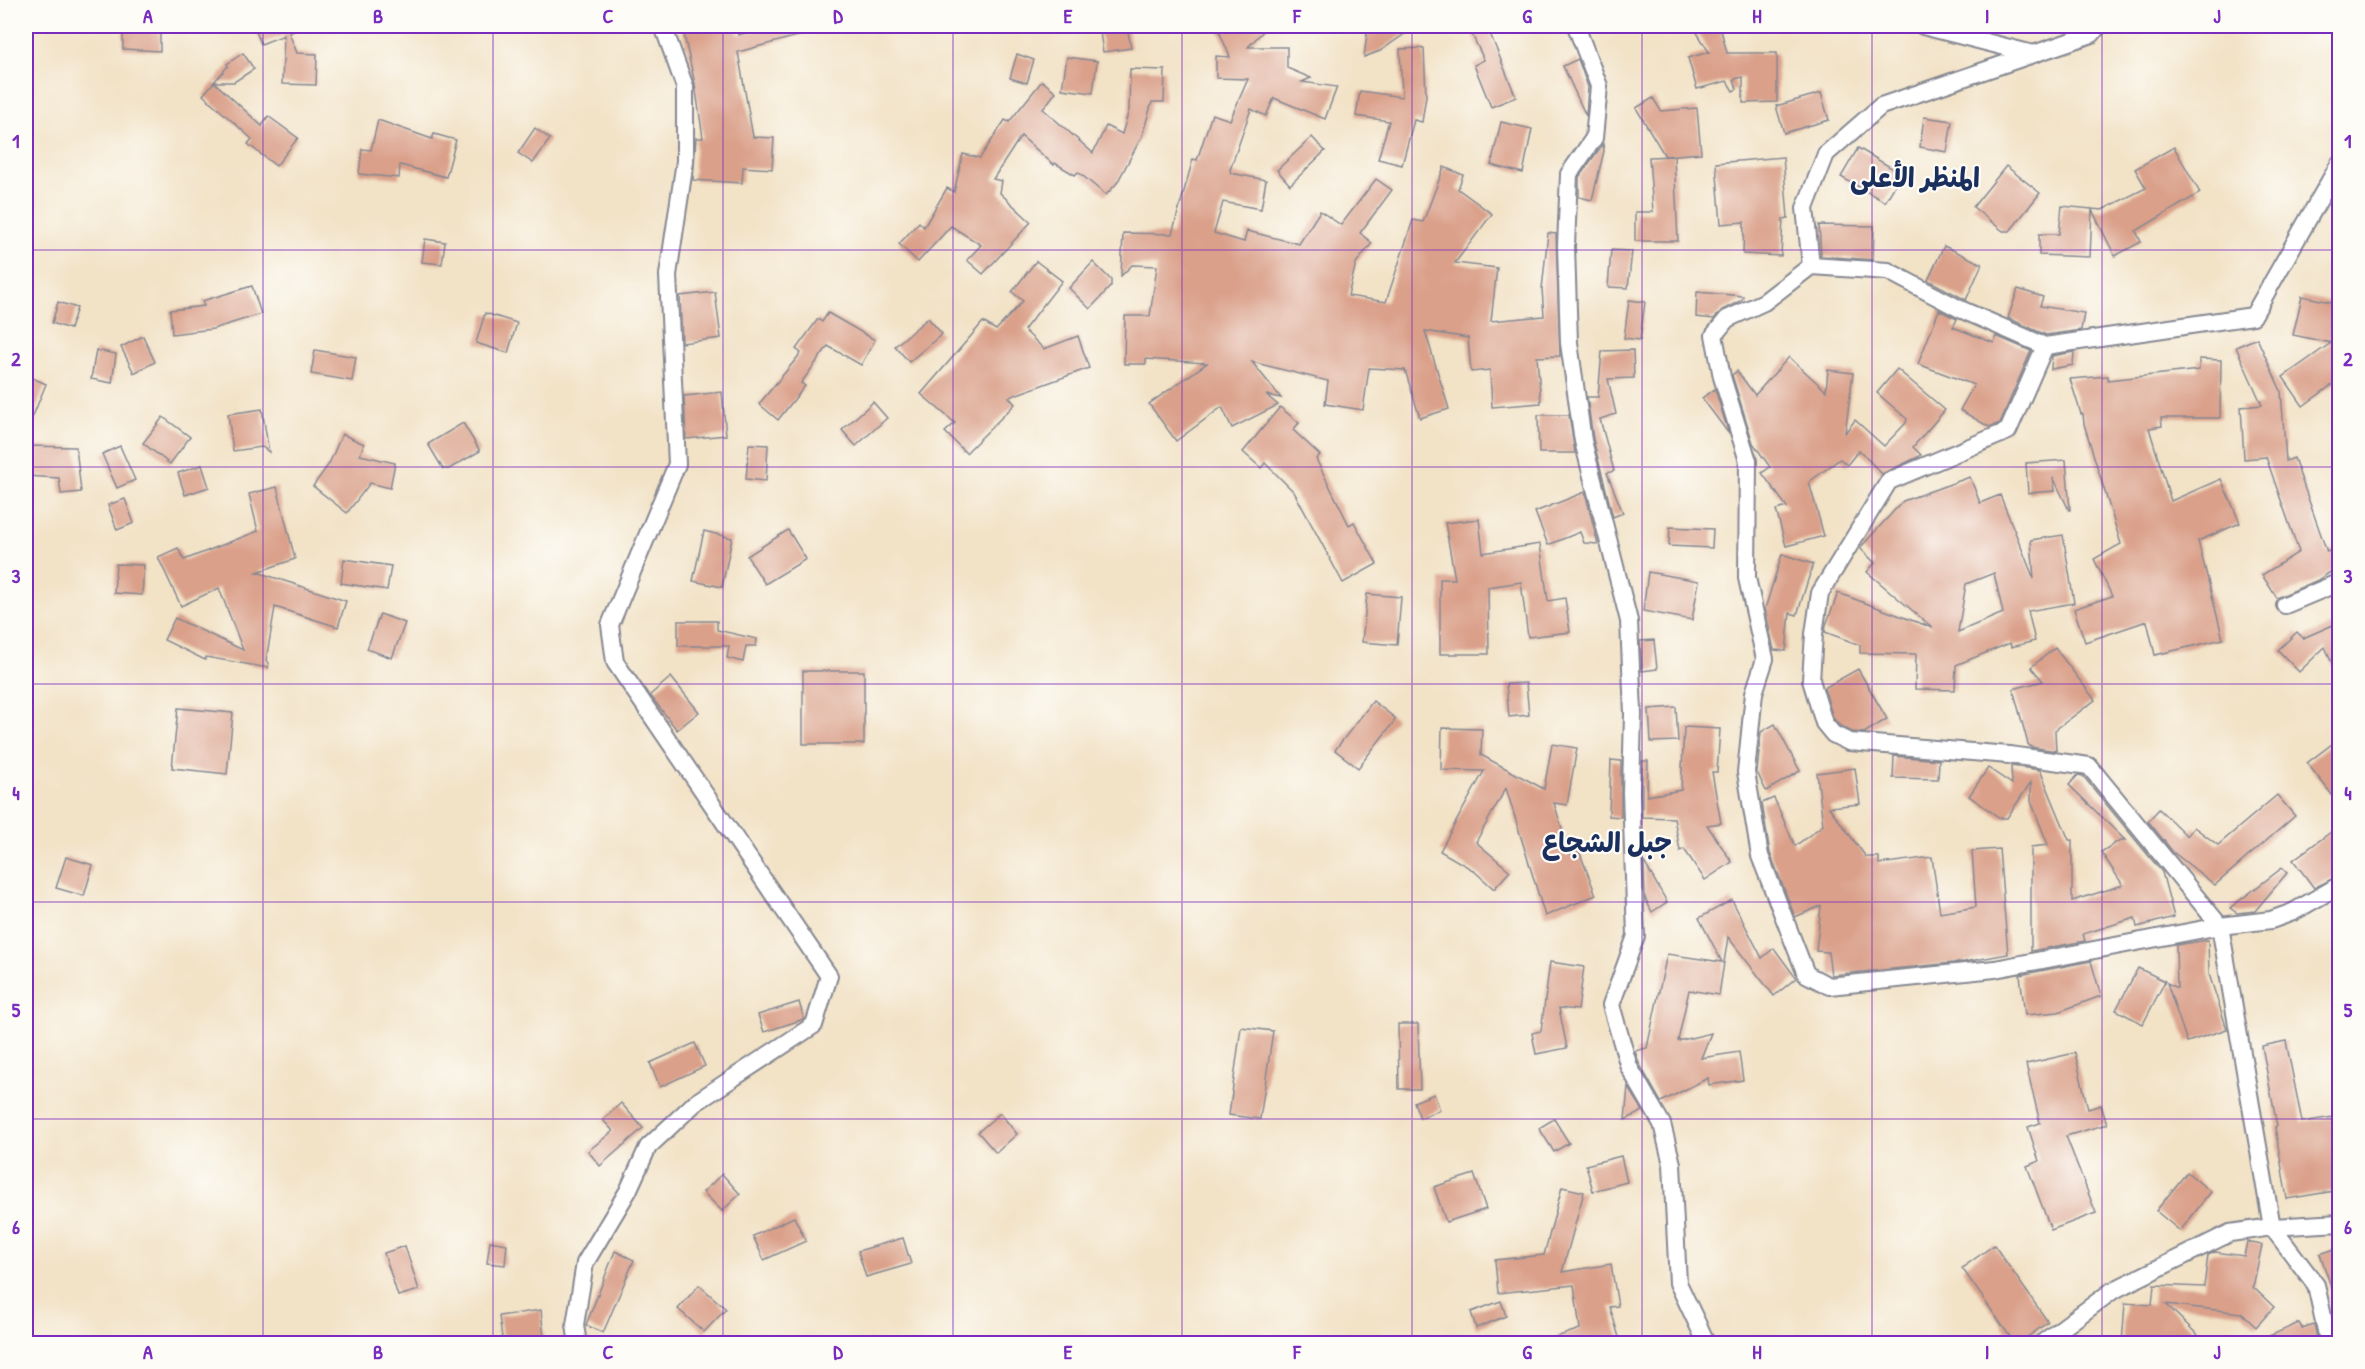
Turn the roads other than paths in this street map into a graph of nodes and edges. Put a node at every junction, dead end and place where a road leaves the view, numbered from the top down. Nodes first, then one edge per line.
1 (663, 26) edge
2 (1576, 26) edge
3 (1923, 26) edge
4 (2098, 26) edge
5 (2034, 54) junction
6 (2340, 163) edge
7 (1811, 266) junction
8 (2045, 346) junction
9 (2340, 582) edge
10 (2285, 605) dead end
11 (2340, 885) edge
12 (2220, 926) junction
13 (2340, 1223) edge
14 (2272, 1227) junction
15 (578, 1344) edge
16 (1707, 1344) edge
17 (2041, 1344) edge
18 (2329, 1344) edge

1 - 15 street
2 - 16 street
3 - 5 street
4 - 5 street
5 - 7 street
6 - 8 street
7 - 8 street
7 - 12 street
8 - 12 street
9 - 10 street
11 - 12 street
12 - 14 street
13 - 14 street
14 - 17 street
14 - 18 street

